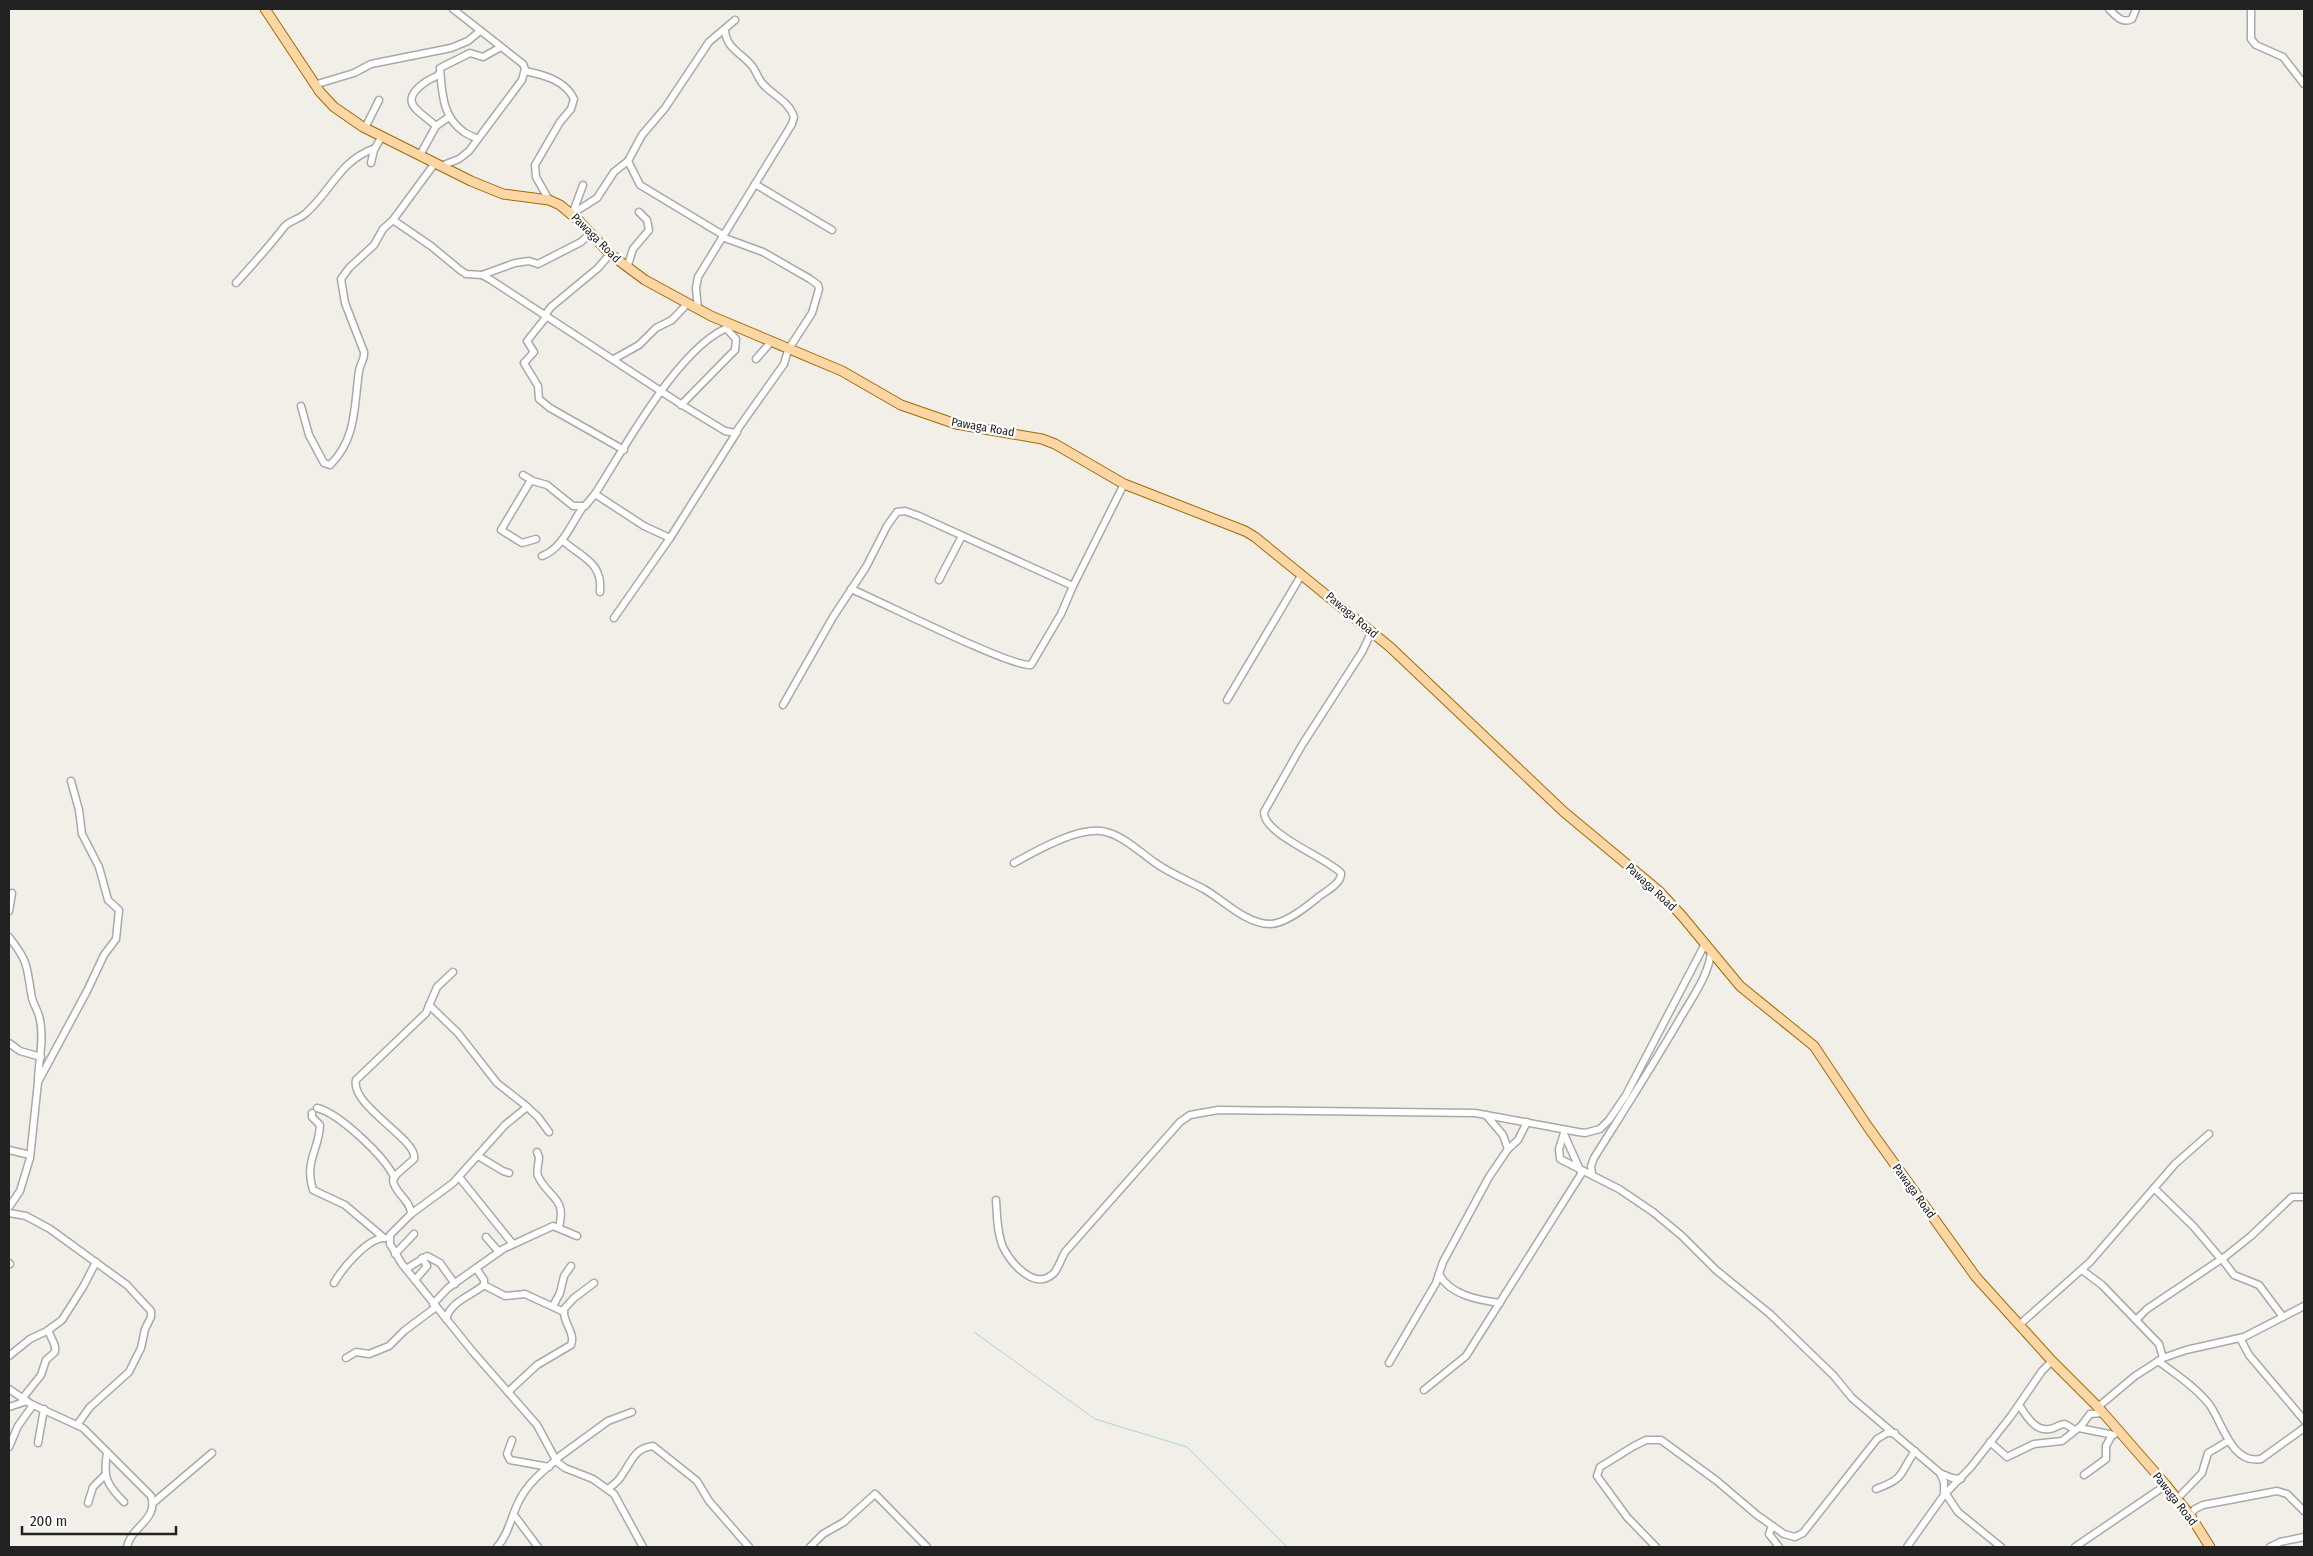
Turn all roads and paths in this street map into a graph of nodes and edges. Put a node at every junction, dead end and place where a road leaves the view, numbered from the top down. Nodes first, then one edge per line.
1 (265, 9) edge
2 (453, 9) edge
3 (2109, 9) edge
4 (2136, 9) edge
5 (2251, 9) edge
6 (735, 20) dead end
7 (725, 30) junction
8 (480, 32) junction
9 (501, 47) junction
10 (525, 71) junction
11 (440, 73) junction
12 (2304, 84) edge
13 (314, 85) junction
14 (379, 100) dead end
15 (450, 117) junction
16 (436, 126) junction
17 (364, 128) junction
18 (382, 136) junction
19 (478, 139) junction
20 (375, 148) junction
21 (420, 155) junction
22 (628, 161) junction
23 (371, 163) dead end
24 (438, 164) junction
25 (755, 184) junction
26 (583, 185) dead end
27 (549, 200) junction
28 (639, 212) dead end
29 (573, 214) junction
30 (393, 220) junction
31 (832, 230) dead end
32 (591, 233) junction
33 (723, 236) junction
34 (610, 254) junction
35 (627, 268) junction
36 (482, 275) junction
37 (236, 283) dead end
38 (687, 304) junction
39 (698, 310) junction
40 (546, 315) junction
41 (729, 327) junction
42 (770, 343) junction
43 (788, 350) junction
44 (756, 359) dead end
45 (614, 360) junction
46 (661, 391) junction
47 (681, 405) junction
48 (301, 406) dead end
49 (737, 432) junction
50 (624, 450) junction
51 (523, 475) dead end
52 (531, 480) junction
53 (1124, 484) junction
54 (595, 494) junction
55 (583, 507) junction
56 (962, 536) junction
57 (670, 538) junction
58 (536, 539) dead end
59 (562, 540) junction
60 (542, 556) dead end
61 (1302, 574) junction
62 (940, 580) dead end
63 (1073, 586) junction
64 (851, 589) junction
65 (600, 592) dead end
66 (614, 618) dead end
67 (1372, 631) junction
68 (1227, 700) dead end
69 (783, 705) dead end
70 (71, 781) dead end
71 (1014, 864) dead end
72 (12, 893) dead end
73 (9, 911) edge
74 (9, 937) edge
75 (1708, 948) junction
76 (453, 972) dead end
77 (429, 1005) junction
78 (9, 1043) edge
79 (41, 1057) junction
80 (38, 1082) junction
81 (527, 1107) junction
82 (1485, 1114) junction
83 (1527, 1122) junction
84 (548, 1132) dead end
85 (1565, 1132) junction
86 (2209, 1134) dead end
87 (1508, 1149) junction
88 (9, 1150) edge
89 (536, 1152) dead end
90 (30, 1154) junction
91 (478, 1156) junction
92 (1582, 1170) junction
93 (509, 1173) dead end
94 (1592, 1174) junction
95 (459, 1176) junction
96 (394, 1177) junction
97 (2154, 1188) junction
98 (2304, 1197) edge
99 (996, 1200) dead end
100 (9, 1207) edge
101 (9, 1213) edge
102 (411, 1214) junction
103 (559, 1227) junction
104 (414, 1234) dead end
105 (577, 1236) dead end
106 (486, 1237) dead end
107 (386, 1238) junction
108 (512, 1243) junction
109 (499, 1252) junction
110 (395, 1254) junction
111 (422, 1258) junction
112 (2221, 1259) junction
113 (96, 1262) junction
114 (571, 1266) dead end
115 (476, 1268) junction
116 (406, 1269) junction
117 (2082, 1270) junction
118 (1439, 1274) junction
119 (415, 1280) junction
120 (594, 1283) dead end
121 (334, 1284) dead end
122 (455, 1284) junction
123 (484, 1284) junction
124 (1500, 1304) junction
125 (434, 1305) junction
126 (552, 1306) junction
127 (2304, 1306) edge
128 (564, 1312) junction
129 (2283, 1317) junction
130 (446, 1319) junction
131 (2136, 1320) junction
132 (2019, 1325) junction
133 (49, 1330) junction
134 (2240, 1338) junction
135 (9, 1356) edge
136 (346, 1358) dead end
137 (2161, 1360) junction
138 (2052, 1361) junction
139 (1389, 1363) dead end
140 (9, 1389) edge
141 (1424, 1390) dead end
142 (508, 1392) junction
143 (27, 1402) junction
144 (2019, 1405) junction
145 (9, 1407) edge
146 (44, 1409) junction
147 (2101, 1410) junction
148 (632, 1412) dead end
149 (2304, 1420) edge
150 (77, 1425) junction
151 (2304, 1428) edge
152 (2077, 1429) junction
153 (1895, 1433) junction
154 (2112, 1435) junction
155 (2122, 1436) junction
156 (512, 1440) dead end
157 (2228, 1441) junction
158 (1990, 1442) junction
159 (38, 1443) dead end
160 (9, 1447) edge
161 (1915, 1451) junction
162 (107, 1452) junction
163 (212, 1453) dead end
164 (556, 1460) junction
165 (549, 1467) junction
166 (1942, 1474) junction
167 (106, 1475) junction
168 (2084, 1475) dead end
169 (1961, 1479) junction
170 (2166, 1485) junction
171 (1876, 1488) dead end
172 (608, 1489) junction
173 (1945, 1494) junction
174 (2177, 1499) junction
175 (124, 1502) dead end
176 (153, 1503) junction
177 (88, 1504) dead end
178 (2304, 1511) edge
179 (514, 1515) junction
180 (2190, 1515) junction
181 (1772, 1526) junction
182 (2304, 1537) edge
183 (1991, 1540) junction
184 (2079, 1546) edge
185 (127, 1547) edge
186 (497, 1547) edge
187 (538, 1547) edge
188 (643, 1547) edge
189 (749, 1547) edge
190 (810, 1547) edge
191 (927, 1547) edge
192 (1656, 1547) edge
193 (1779, 1547) edge
194 (1907, 1547) edge
195 (1985, 1547) edge
196 (2001, 1547) edge
197 (2210, 1547) edge
198 (2270, 1547) edge

1 - 13 main road, Pawaga Road
2 - 8 street
3 - 4 street
5 - 12 street
6 - 7 street
7 - 22 street
7 - 25 street
8 - 9 street
8 - 13 street
9 - 10 street
9 - 11 street
10 - 19 street
10 - 27 street
11 - 15 street
11 - 16 street
13 - 17 main road, Pawaga Road
14 - 17 street
15 - 16 street
15 - 19 street
16 - 21 street
17 - 18 main road, Pawaga Road
18 - 20 street
18 - 21 main road, Pawaga Road
19 - 24 street
20 - 23 street
20 - 37 street
21 - 24 main road, Pawaga Road
22 - 29 street
22 - 33 street
24 - 27 main road, Pawaga Road
24 - 30 street
25 - 31 street
25 - 33 street
26 - 29 street
27 - 29 main road, Pawaga Road
28 - 35 street
29 - 32 main road, Pawaga Road
30 - 36 street
30 - 48 street
32 - 34 main road, Pawaga Road
32 - 36 street
33 - 39 street
33 - 43 street
34 - 35 main road, Pawaga Road
34 - 40 street
35 - 38 main road, Pawaga Road
36 - 40 street
38 - 39 main road, Pawaga Road
38 - 45 street
39 - 41 main road, Pawaga Road
40 - 45 street
40 - 50 street
41 - 42 main road, Pawaga Road
41 - 46 street
41 - 47 street
42 - 43 main road, Pawaga Road
42 - 44 street
43 - 49 street
43 - 53 main road, Pawaga Road
45 - 46 street
46 - 47 street
46 - 50 street
47 - 49 street
49 - 57 street
50 - 54 street
51 - 52 street
52 - 55 street
52 - 58 street
53 - 61 main road, Pawaga Road
53 - 63 street
54 - 55 street
54 - 57 street
55 - 59 street
56 - 62 street
56 - 63 street
56 - 64 street
57 - 66 street
59 - 60 street
59 - 65 street
61 - 67 main road, Pawaga Road
61 - 68 street
63 - 64 street
64 - 69 street
67 - 71 street
67 - 75 main road, Pawaga Road
70 - 80 street
72 - 73 street
74 - 79 street
75 - 85 street
75 - 94 street
75 - 132 main road, Pawaga Road
76 - 77 street
77 - 81 street
77 - 96 street
78 - 79 street
79 - 80 street
80 - 90 street
81 - 84 street
81 - 91 street
82 - 83 street
82 - 87 street
82 - 99 street
83 - 85 street
83 - 87 street
85 - 92 street
85 - 92 street
86 - 97 street
87 - 118 street
88 - 90 street
89 - 103 street
90 - 100 street
91 - 93 street
91 - 95 street
92 - 94 street
92 - 124 street
94 - 153 street
95 - 102 street
95 - 108 street
96 - 102 street
96 - 107 street
97 - 112 street
97 - 117 street
98 - 112 street
101 - 113 street
102 - 107 street
103 - 105 street
103 - 108 street
104 - 110 street
106 - 109 street
107 - 110 street
107 - 121 street
108 - 109 street
109 - 115 street
110 - 116 street
111 - 116 street
111 - 119 street
111 - 122 street
112 - 129 street
112 - 131 street
113 - 133 street
113 - 150 street
114 - 126 street
115 - 122 street
115 - 123 street
116 - 119 street
117 - 131 street
117 - 132 street
118 - 124 street
118 - 139 street
119 - 125 street
120 - 128 street
122 - 125 street
123 - 126 street
123 - 130 street
124 - 141 street
125 - 130 street
125 - 136 street
126 - 128 street
127 - 129 street
128 - 142 street
129 - 134 street
130 - 142 street
131 - 137 street
132 - 138 main road, Pawaga Road
133 - 135 street
133 - 143 street
134 - 137 street
134 - 149 street
137 - 147 street
137 - 157 street
138 - 144 street
138 - 147 main road, Pawaga Road
140 - 143 street
142 - 164 street
143 - 145 street
143 - 146 street
143 - 160 street
144 - 152 street
144 - 158 street
146 - 150 street
146 - 159 street
147 - 152 street
147 - 155 main road, Pawaga Road
148 - 164 street
150 - 162 street
151 - 157 street
152 - 154 street
152 - 158 street
153 - 161 street
153 - 181 street
154 - 155 street
154 - 168 street
155 - 170 main road, Pawaga Road
156 - 165 street
157 - 174 street
158 - 169 street
161 - 166 street
161 - 171 street
162 - 167 street
162 - 176 street
163 - 176 street
164 - 165 street
164 - 172 street
165 - 179 street
166 - 169 street
166 - 173 street
167 - 175 street
167 - 177 street
169 - 173 street
170 - 174 main road, Pawaga Road
170 - 184 street
172 - 188 street
172 - 189 street
173 - 183 street
173 - 194 street
174 - 180 main road, Pawaga Road
176 - 185 street
178 - 180 street
179 - 186 street
179 - 187 street
180 - 197 main road, Pawaga Road
181 - 192 street
181 - 193 street
182 - 198 street
183 - 195 street
183 - 196 street
190 - 191 street

